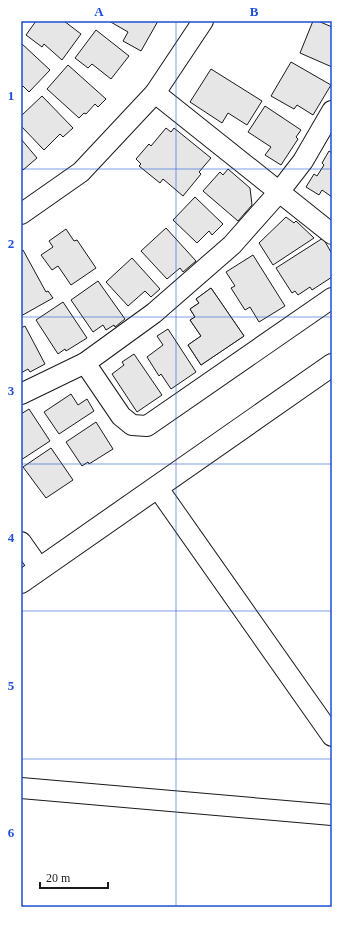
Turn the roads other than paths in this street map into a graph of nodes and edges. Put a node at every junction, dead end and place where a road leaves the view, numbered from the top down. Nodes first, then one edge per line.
1 (203, 21) edge
2 (155, 93) junction
3 (332, 111) edge
4 (279, 192) junction
5 (21, 214) edge
6 (332, 234) edge
7 (332, 298) edge
8 (85, 363) junction
9 (332, 365) edge
10 (21, 394) edge
11 (157, 487) junction
12 (21, 542) edge
13 (40, 569) junction
14 (21, 582) edge
15 (332, 736) edge
16 (21, 788) edge
17 (332, 815) edge

1 - 2 street
2 - 4 street
2 - 5 street
3 - 4 street
4 - 6 street
4 - 8 street
7 - 8 street
8 - 10 street
9 - 11 street
11 - 13 street
11 - 15 street
12 - 13 street
13 - 14 street
16 - 17 street

